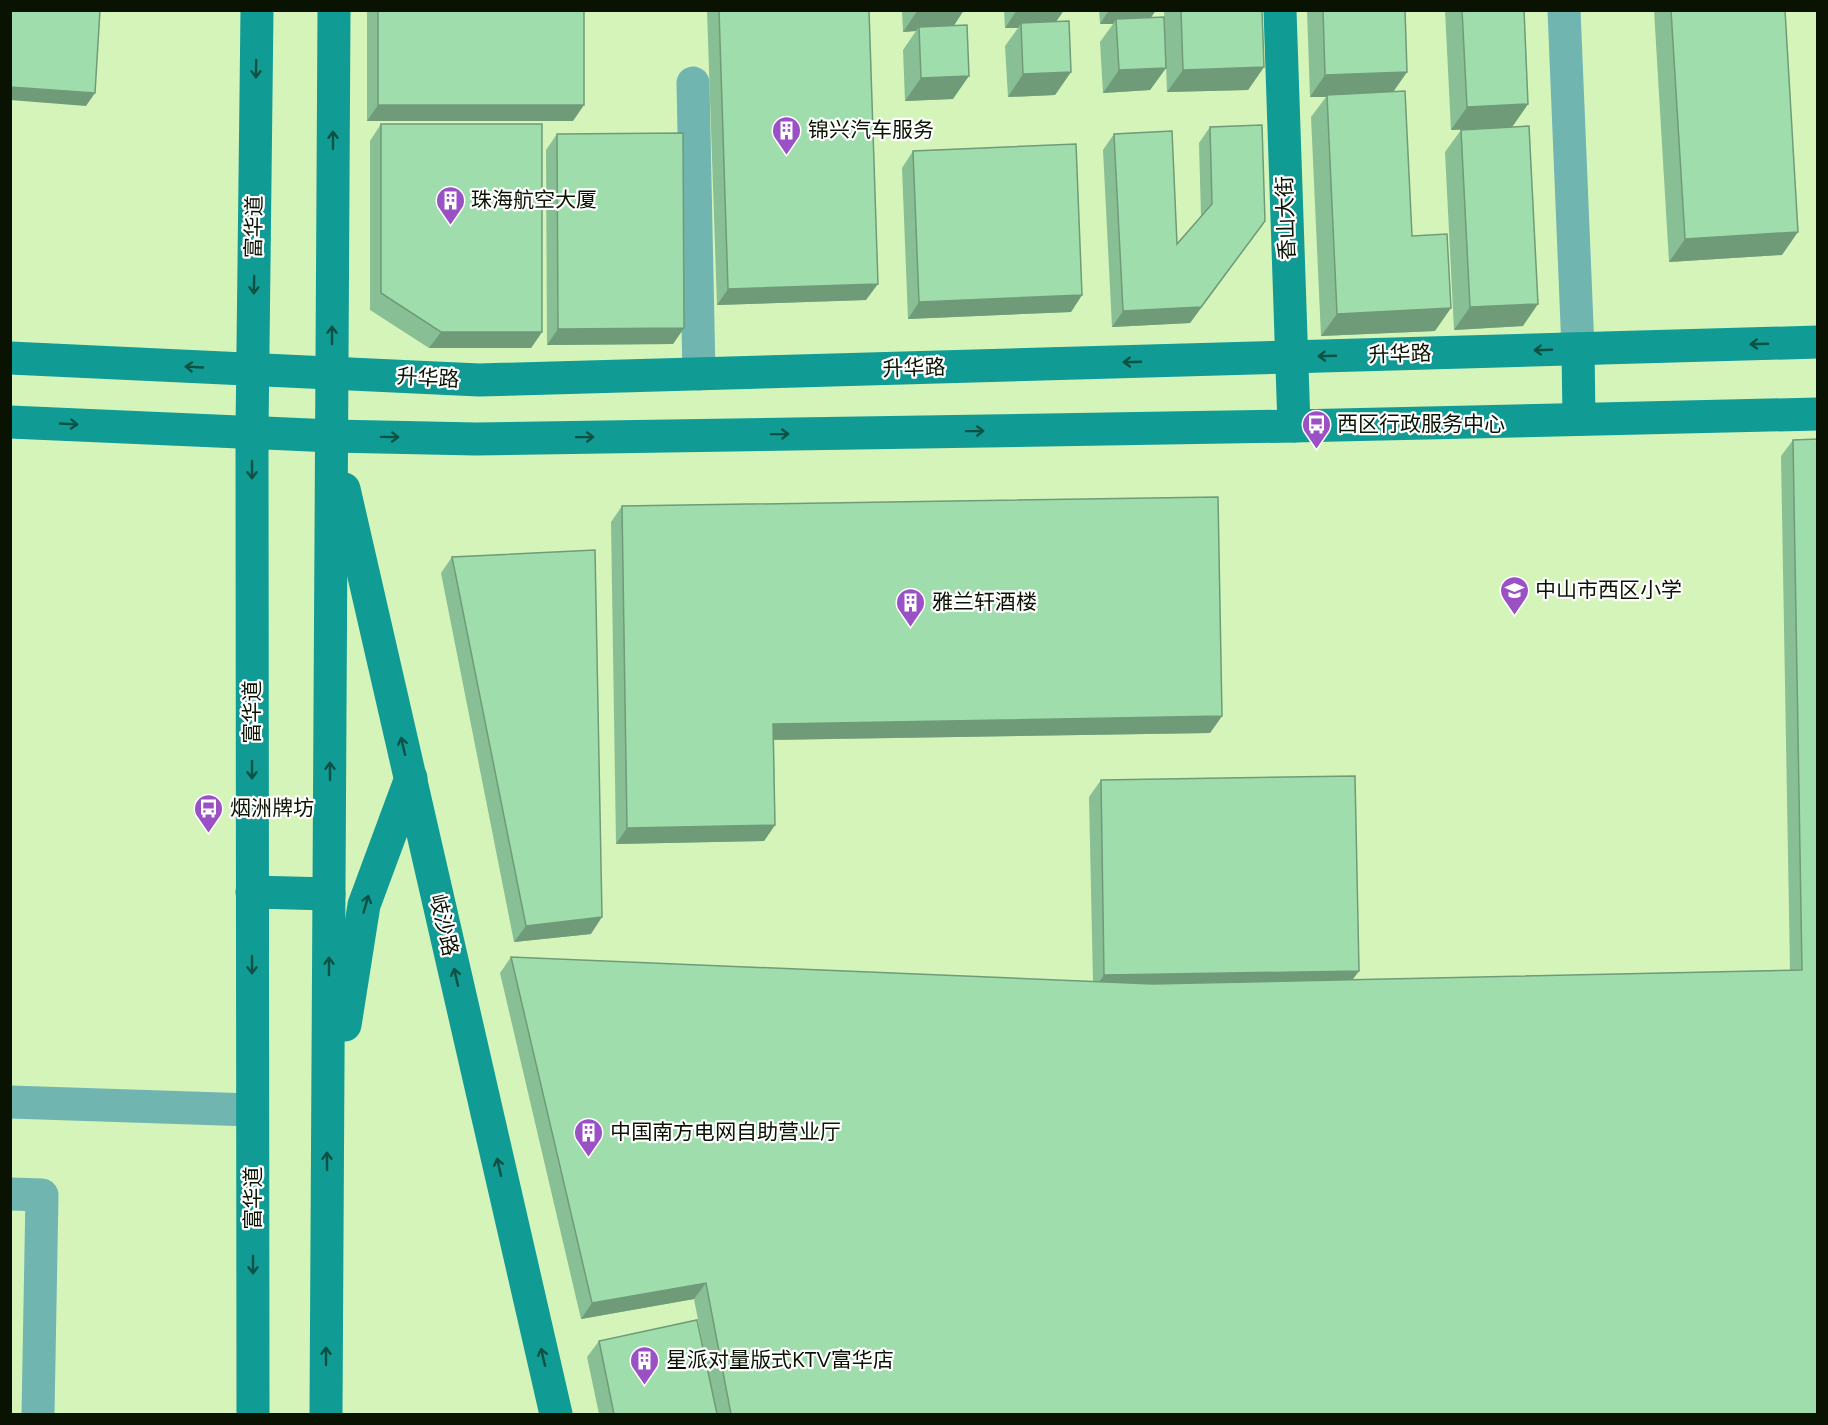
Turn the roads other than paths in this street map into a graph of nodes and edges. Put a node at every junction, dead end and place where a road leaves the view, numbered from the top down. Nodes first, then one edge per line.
1 (257, 10) edge
2 (334, 10) edge
3 (1280, 10) edge
4 (1564, 10) edge
5 (693, 83) dead end
6 (1818, 342) edge
7 (1578, 349) junction
8 (1291, 357) junction
9 (10, 358) edge
10 (252, 369) junction
11 (332, 373) junction
12 (699, 374) junction
13 (1818, 414) edge
14 (1579, 419) junction
15 (10, 422) edge
16 (1294, 426) junction
17 (252, 433) junction
18 (332, 436) junction
19 (411, 778) junction
20 (252, 892) junction
21 (329, 894) junction
22 (10, 1102) edge
23 (252, 1110) junction
24 (327, 1127) junction
25 (10, 1194) edge
26 (38, 1414) edge
27 (253, 1414) edge
28 (326, 1414) edge
29 (556, 1414) edge

1 -> 10 main road, 富华道
11 -> 2 main road
3 - 8 main road, 香山大街
4 - 7 street
5 - 12 street
6 -> 7 main road, 升华路
7 -> 8 main road, 升华路
7 - 14 main road
8 -> 12 main road, 升华路
8 - 16 main road, 香山大街
10 -> 9 main road, 升华路
10 - 11 main road, 升华路
10 - 17 main road, 富华道
11 - 12 main road, 升华路
11 - 18 main road
13 - 14 main road
14 - 16 main road
15 -> 17 main road
18 -> 16 main road
17 - 18 main road
17 -> 20 main road, 富华道
19 -> 18 main road, 岐沙路
21 -> 18 main road
24 -> 19 main road
29 -> 19 main road, 岐沙路
20 - 21 main road
20 -> 23 main road, 富华道
24 -> 21 main road
22 - 23 street
23 -> 27 main road, 富华道
28 -> 24 main road
25 - 26 street

